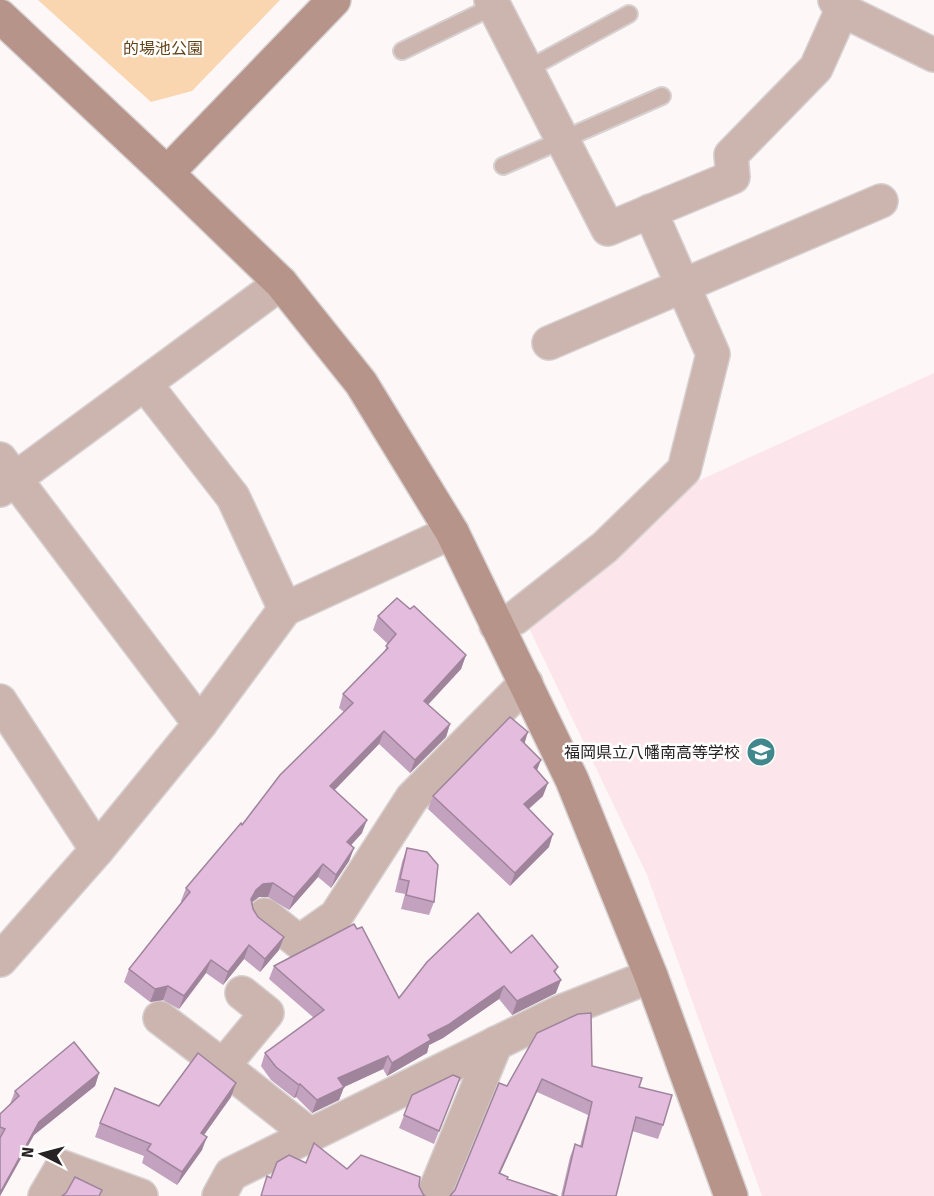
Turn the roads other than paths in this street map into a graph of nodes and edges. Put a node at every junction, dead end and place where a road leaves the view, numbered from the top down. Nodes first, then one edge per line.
1 (334, 0) edge
2 (492, 3) edge
3 (839, 5) edge
4 (629, 14) dead end
5 (0, 16) edge
6 (402, 51) dead end
7 (934, 55) edge
8 (526, 70) junction
9 (662, 96) dead end
10 (563, 140) junction
11 (502, 166) dead end
12 (166, 172) junction
13 (881, 201) dead end
14 (650, 211) junction
15 (281, 284) junction
16 (684, 285) junction
17 (548, 345) dead end
18 (145, 384) junction
19 (5, 476) edge
20 (452, 532) junction
21 (285, 609) junction
22 (496, 625) junction
23 (526, 683) junction
24 (0, 701) edge
25 (200, 724) junction
26 (98, 850) junction
27 (265, 915) dead end
28 (0, 960) edge
29 (651, 976) junction
30 (242, 993) dead end
31 (160, 1018) dead end
32 (496, 1043) junction
33 (223, 1066) junction
34 (310, 1135) junction
35 (45, 1196) edge
36 (141, 1196) edge
37 (219, 1196) edge
38 (434, 1196) edge
39 (731, 1196) edge

1 - 12 street
2 - 6 lane
2 - 8 street
3 - 7 street
3 - 14 street
4 - 8 lane
5 - 12 street
8 - 10 street
9 - 10 lane
10 - 11 lane
10 - 14 street
12 - 15 street
13 - 16 street
14 - 16 street
15 - 18 street
15 - 20 street
16 - 17 street
16 - 22 street
18 - 19 street
18 - 21 street
19 - 25 street
20 - 21 street
20 - 22 street
21 - 25 street
22 - 23 street
23 - 27 street
23 - 29 street
24 - 26 street
25 - 26 street
26 - 28 street
29 - 32 street
29 - 39 street
30 - 33 street
31 - 33 street
32 - 34 street
32 - 38 street
33 - 34 street
34 - 37 street
35 - 36 street

